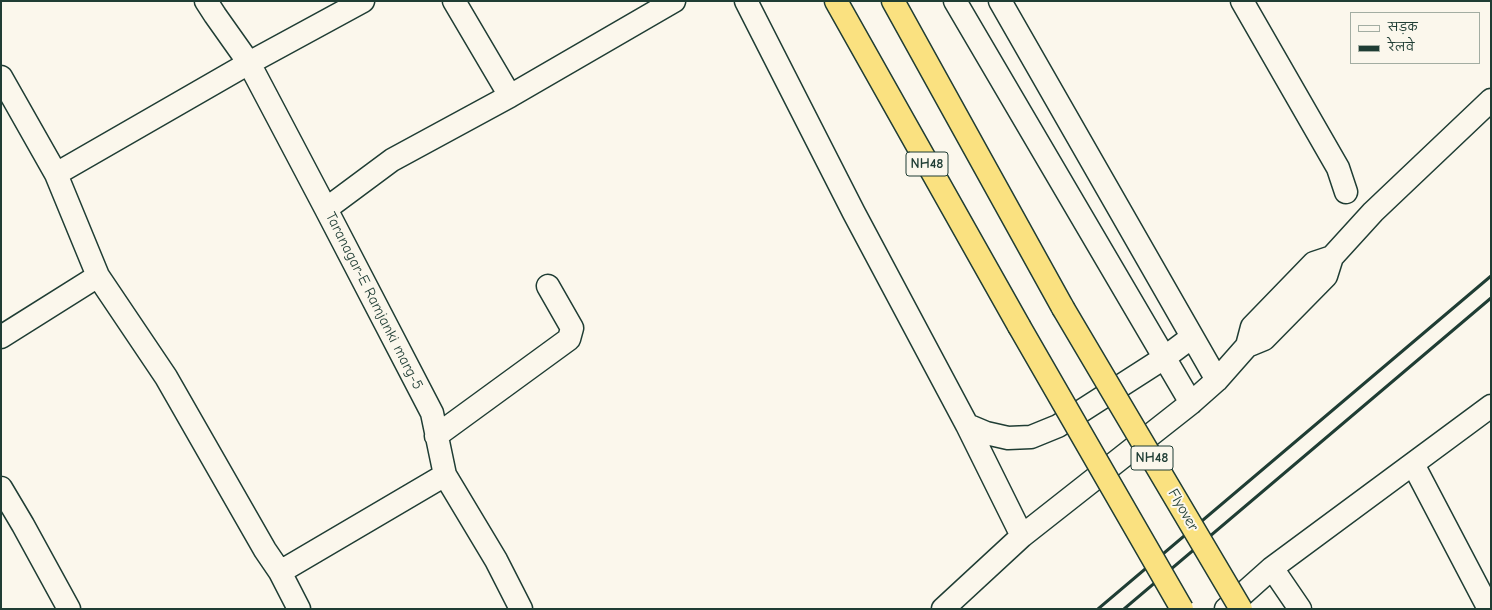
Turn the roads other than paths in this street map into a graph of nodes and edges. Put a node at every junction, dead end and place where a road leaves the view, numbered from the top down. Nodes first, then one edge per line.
1 (206, 1) edge
2 (363, 1) edge
3 (454, 1) edge
4 (674, 1) edge
5 (746, 1) edge
6 (836, 1) edge
7 (893, 1) edge
8 (955, 1) edge
9 (1000, 1) edge
10 (1242, 1) edge
11 (249, 63) junction
12 (1, 77) edge
13 (510, 96) junction
14 (1491, 100) edge
15 (56, 174) junction
16 (1346, 192) dead end
17 (326, 209) junction
18 (98, 276) junction
19 (548, 286) dead end
20 (1192, 337) junction
21 (1, 338) edge
22 (1164, 358) junction
23 (1217, 380) junction
24 (1191, 403) junction
25 (1491, 406) edge
26 (967, 425) junction
27 (436, 436) junction
28 (1413, 464) junction
29 (445, 475) junction
30 (1, 488) edge
31 (1022, 536) junction
32 (1272, 568) junction
33 (280, 572) junction
34 (69, 609) edge
35 (299, 609) edge
36 (522, 609) edge
37 (943, 609) edge
38 (1182, 609) edge
39 (1226, 609) edge
40 (1241, 609) edge
41 (1300, 609) edge
42 (1489, 609) edge

1 - 11 street, Taranagar-E Ramjanki marg-5
2 - 11 street
3 - 13 street
4 - 13 street
5 - 26 street
6 - 38 highway, NH48, bridge
7 - 40 highway, Flyover / NH48, bridge
8 - 22 street
9 - 20 street
10 - 16 street
11 - 15 street
11 - 17 street, Taranagar-E Ramjanki marg-5
12 - 15 street
13 - 17 street
14 - 23 street
15 - 18 street
17 - 27 street, Taranagar-E Ramjanki marg-5
18 - 21 street
18 - 33 street
19 - 27 street
20 - 22 street
20 - 23 street
22 - 24 street
22 - 26 street
23 - 24 street
24 - 31 street
25 - 28 street
26 - 31 street
27 - 29 street, Taranagar-E Ramjanki marg-5
28 - 32 street
28 - 42 street
29 - 33 street
29 - 36 street, Taranagar-E Ramjanki marg-5
30 - 34 street
31 - 37 street
32 - 39 street
32 - 41 street
33 - 35 street

